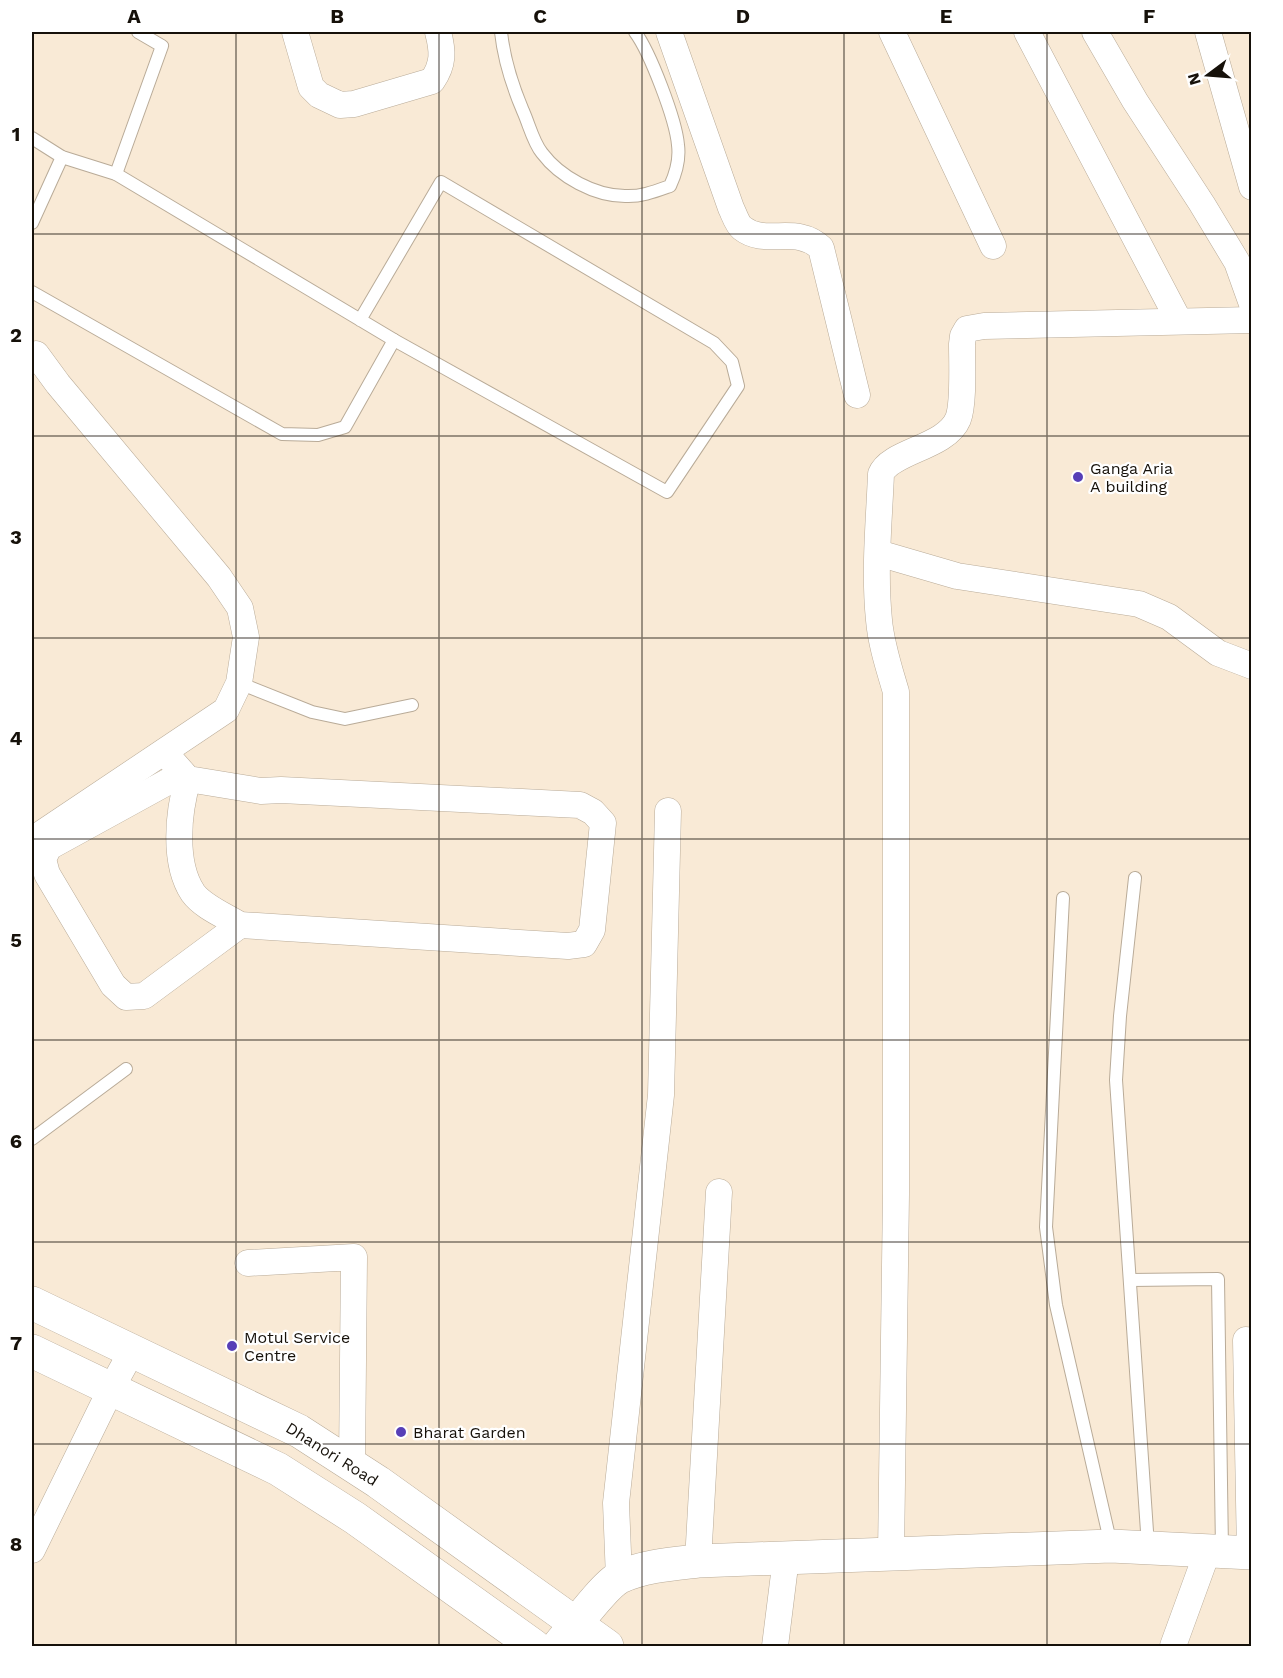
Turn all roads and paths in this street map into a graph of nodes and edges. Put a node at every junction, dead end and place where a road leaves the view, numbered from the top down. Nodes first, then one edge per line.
1 (138, 32) edge
2 (295, 32) edge
3 (438, 32) edge
4 (501, 32) edge
5 (635, 32) edge
6 (669, 32) edge
7 (892, 32) edge
8 (1027, 32) edge
9 (1095, 32) edge
10 (1208, 32) edge
11 (32, 138) edge
12 (62, 157) junction
13 (116, 174) junction
14 (1251, 187) edge
15 (32, 223) edge
16 (993, 246) dead end
17 (32, 292) edge
18 (1251, 304) edge
19 (360, 320) junction
20 (1251, 320) edge
21 (1179, 321) junction
22 (394, 340) junction
23 (34, 351) edge
24 (857, 395) dead end
25 (878, 552) junction
26 (1251, 666) edge
27 (239, 683) junction
28 (412, 705) dead end
29 (165, 753) junction
30 (185, 777) junction
31 (668, 811) dead end
32 (32, 840) edge
33 (1135, 878) dead end
34 (1063, 898) dead end
35 (240, 925) junction
36 (126, 1069) dead end
37 (32, 1139) edge
38 (718, 1192) dead end
39 (248, 1263) dead end
40 (1130, 1280) junction
41 (32, 1303) edge
42 (1246, 1340) dead end
43 (32, 1351) edge
44 (132, 1351) junction
45 (111, 1389) junction
46 (352, 1465) junction
47 (456, 1539) junction
48 (1111, 1546) junction
49 (1148, 1548) junction
50 (32, 1550) edge
51 (1233, 1552) edge
52 (891, 1554) junction
53 (786, 1558) junction
54 (698, 1561) junction
55 (431, 1573) junction
56 (619, 1578) junction
57 (567, 1635) edge
58 (534, 1647) edge
59 (607, 1647) edge
60 (775, 1647) edge
61 (1173, 1647) edge

1 - 13 lane
2 - 3 street
4 - 5 lane
6 - 24 street
7 - 16 street
8 - 21 street
9 - 18 street
10 - 14 street
11 - 12 lane
12 - 13 lane
12 - 15 lane
13 - 19 lane
17 - 22 lane
19 - 22 lane
19 - 22 lane
20 - 21 street
21 - 25 street
23 - 27 street
25 - 26 street
25 - 52 street
27 - 28 lane
27 - 29 street
29 - 30 street
29 - 32 street
30 - 35 street
30 - 35 street
30 - 35 street
31 - 56 street
33 - 40 lane
34 - 48 lane
36 - 37 lane
38 - 54 street
39 - 46 street
40 - 49 lane
40 - 51 lane
41 - 44 main road, Dhanori Road
42 - 51 street
43 - 45 main road
44 - 45 street
44 - 46 main road, Dhanori Road
45 - 50 street
45 - 55 main road
46 - 47 main road, Dhanori Road
47 - 55 main road
47 - 57 main road, Dhanori Road
48 - 49 main road
48 - 52 main road
49 - 51 main road
51 - 61 street
52 - 53 main road
53 - 54 main road
53 - 60 street
54 - 56 main road
55 - 58 main road
56 - 57 main road
57 - 59 main road, Dhanori Road

